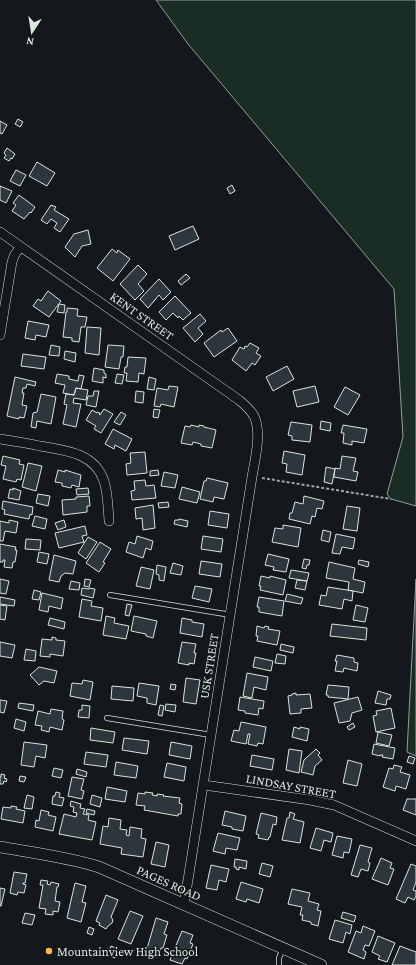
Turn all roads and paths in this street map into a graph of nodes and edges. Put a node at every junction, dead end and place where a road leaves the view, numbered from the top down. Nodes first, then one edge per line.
1 (0, 232) edge
2 (20, 247) junction
3 (0, 335) edge
4 (257, 431) joint
5 (0, 439) edge
6 (252, 477) junction
7 (391, 499) dead end
8 (109, 521) dead end
9 (110, 595) dead end
10 (231, 615) junction
11 (107, 718) dead end
12 (211, 735) junction
13 (204, 785) junction
14 (416, 840) edge
15 (0, 848) edge
16 (184, 905) junction
17 (283, 948) junction
18 (279, 965) edge
19 (321, 965) edge

1 - 2 street, KENT STREET
2 - 3 street
2 - 4 street, KENT STREET
4 - 6 street, USK STREET
5 - 8 street
6 - 7 path
6 - 10 street, USK STREET
9 - 10 lane
10 - 12 street, USK STREET
11 - 12 lane
12 - 13 street, USK STREET
13 - 14 street, LINDSAY STREET
13 - 16 street, USK STREET
15 - 16 street, PAGES ROAD
16 - 17 street, PAGES ROAD
17 - 18 lane
17 - 19 street, PAGES ROAD

